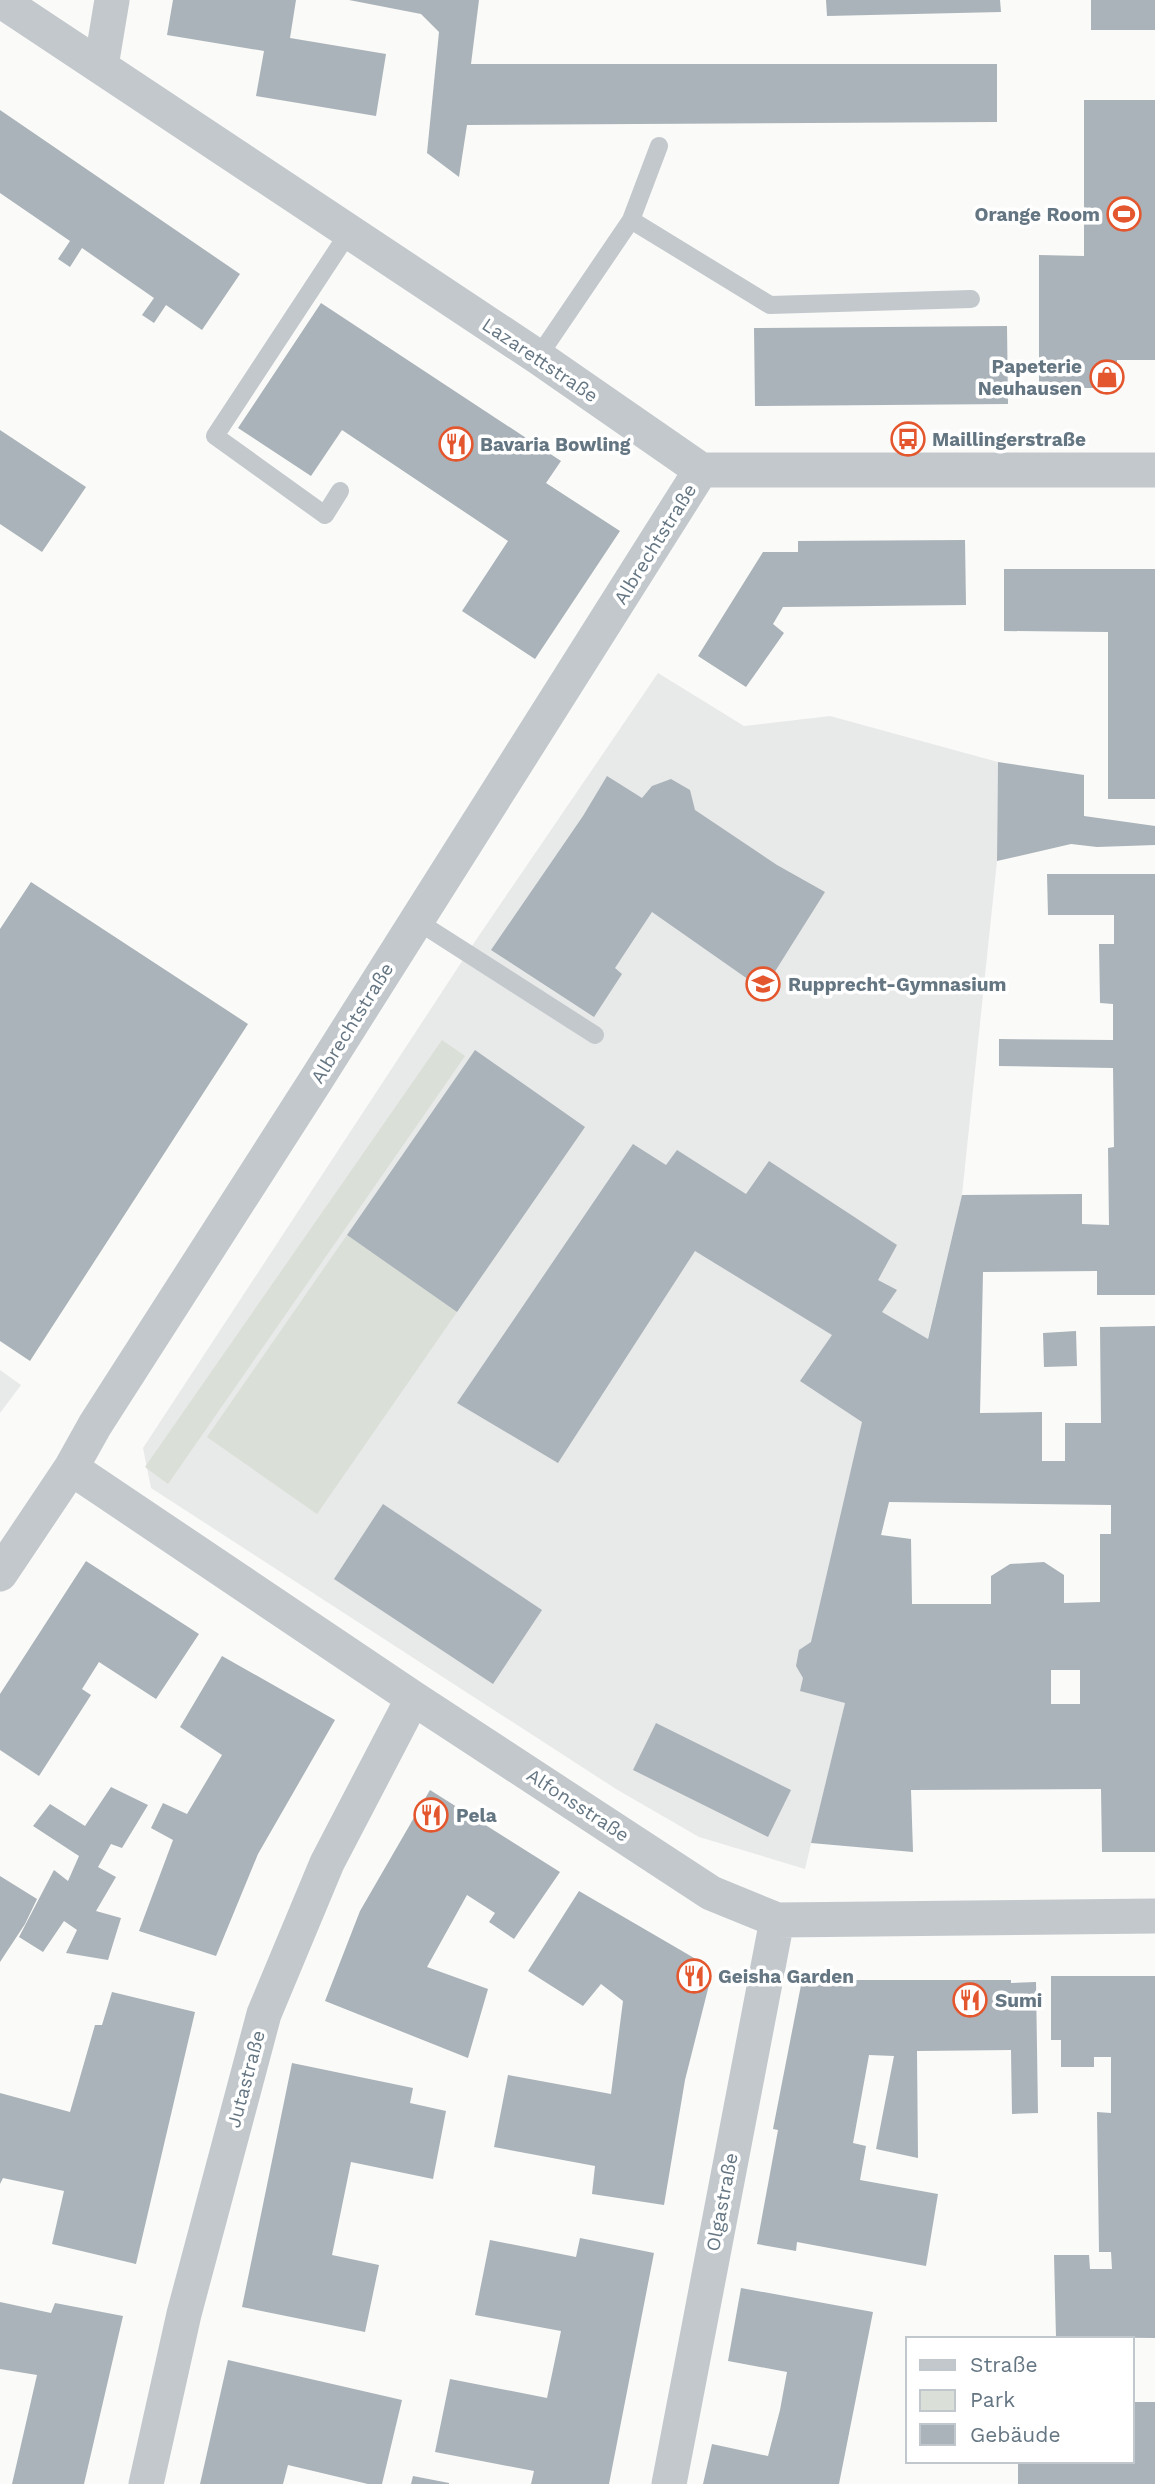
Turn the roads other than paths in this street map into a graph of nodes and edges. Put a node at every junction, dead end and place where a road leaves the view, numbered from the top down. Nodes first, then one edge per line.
1 (0, 0) edge
2 (112, 0) edge
3 (101, 66) junction
4 (659, 146) dead end
5 (631, 220) junction
6 (349, 232) junction
7 (971, 299) dead end
8 (538, 357) junction
9 (701, 470) junction
10 (1155, 470) edge
11 (340, 491) dead end
12 (417, 921) junction
13 (595, 1035) dead end
14 (71, 1468) junction
15 (0, 1574) edge
16 (413, 1698) junction
17 (1155, 1916) edge
18 (777, 1920) junction
19 (146, 2484) edge
20 (669, 2484) edge

1 - 3 street, Lazarettstraße
2 - 3 street
3 - 6 street, Lazarettstraße
4 - 5 lane
5 - 7 lane
5 - 8 lane
6 - 8 street, Lazarettstraße
6 - 11 lane
8 - 9 street, Lazarettstraße
9 - 10 street
9 - 12 street, Albrechtstraße
12 - 13 lane
12 - 14 street, Albrechtstraße
14 - 15 street, Albrechtstraße
14 - 16 street, Alfonsstraße
16 - 18 street, Alfonsstraße
16 - 19 street, Jutastraße
17 - 18 street, Alfonsstraße
18 - 20 street, Olgastraße

